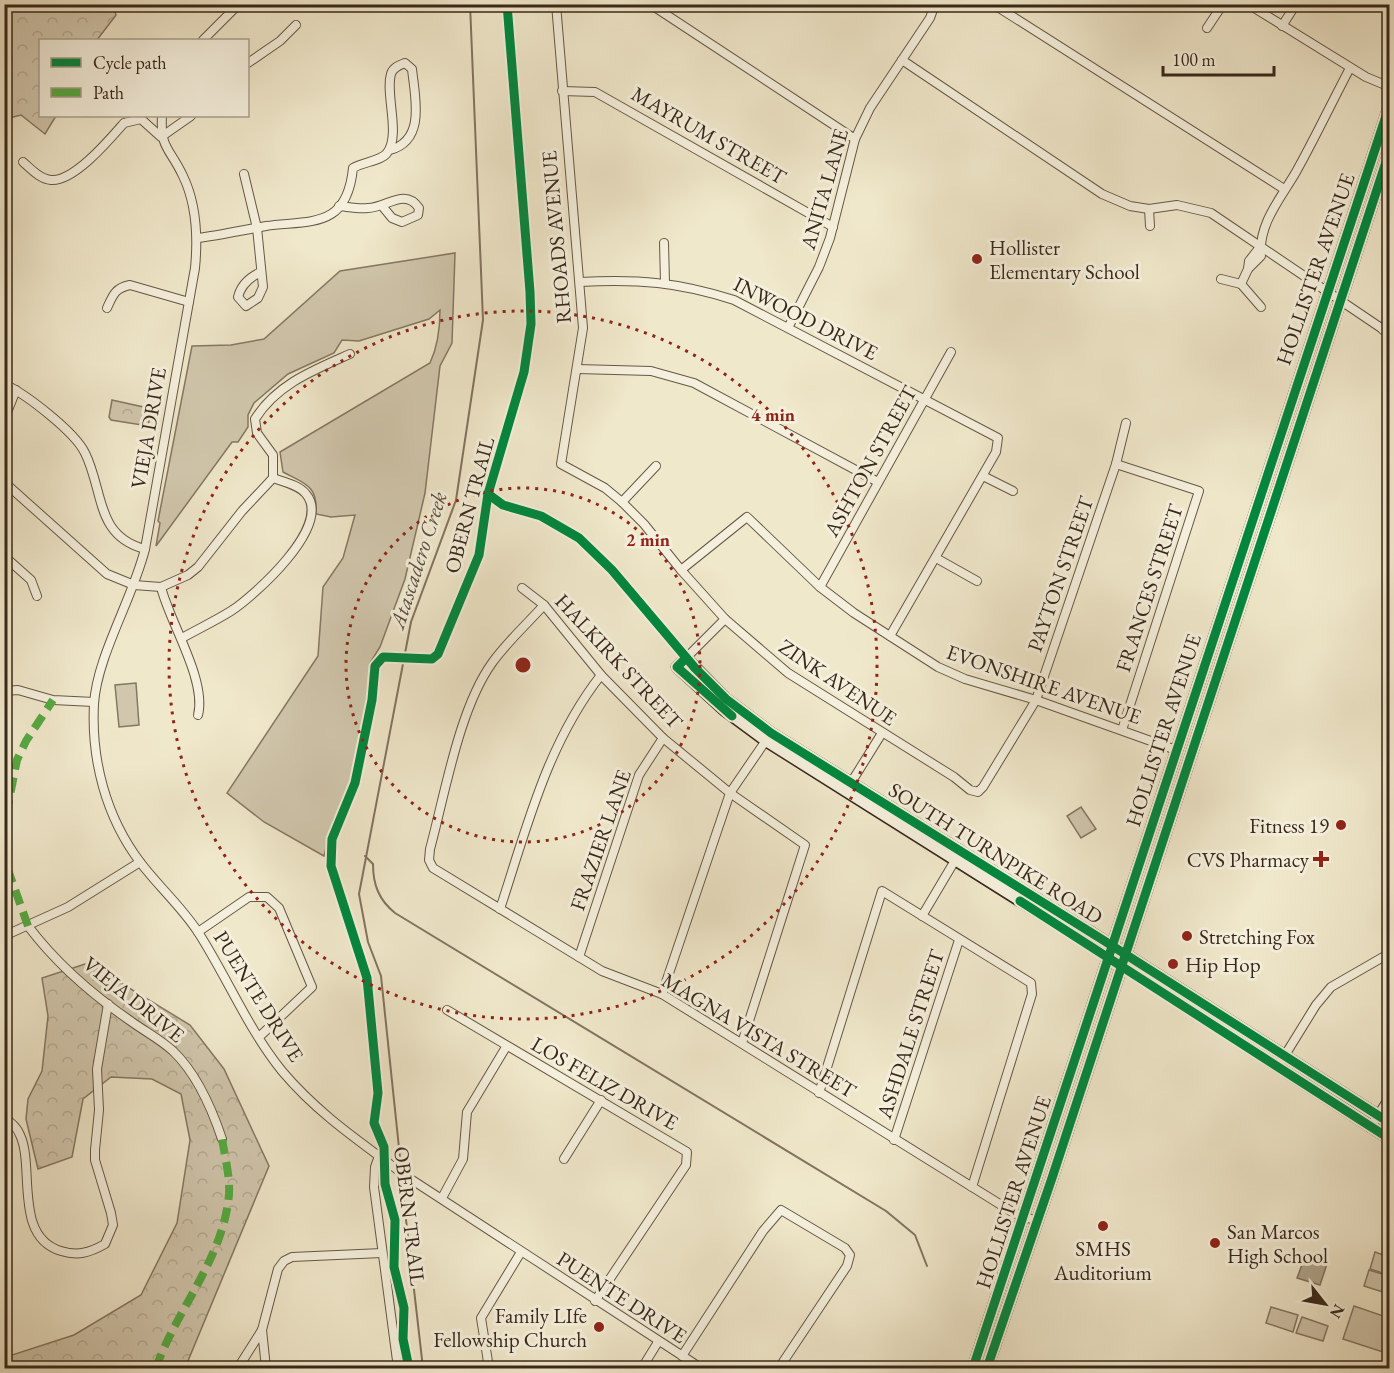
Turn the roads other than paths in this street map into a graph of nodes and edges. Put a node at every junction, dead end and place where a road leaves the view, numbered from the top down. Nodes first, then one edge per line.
1 (239, 4) edge
2 (556, 4) edge
3 (650, 4) edge
4 (935, 4) edge
5 (993, 4) edge
6 (1223, 4) edge
7 (1248, 4) edge
8 (1296, 4) edge
9 (296, 25) dead end
10 (1282, 26) junction
11 (1207, 28) dead end
12 (204, 39) edge
13 (902, 60) junction
14 (249, 62) edge
15 (1350, 68) junction
16 (1389, 87) edge
17 (562, 91) junction
18 (1389, 104) edge
19 (162, 117) edge
20 (190, 117) edge
21 (161, 137) junction
22 (855, 139) junction
23 (390, 150) junction
24 (1389, 150) edge
25 (23, 162) dead end
26 (244, 174) dead end
27 (1284, 189) junction
28 (339, 206) junction
29 (383, 207) dead end
30 (1149, 209) junction
31 (1149, 226) dead end
32 (833, 227) junction
33 (257, 228) junction
34 (198, 238) junction
35 (664, 243) dead end
36 (1260, 247) junction
37 (261, 272) dead end
38 (1221, 279) dead end
39 (580, 282) junction
40 (665, 282) junction
41 (1240, 284) junction
42 (1328, 291) junction
43 (1339, 299) junction
44 (189, 302) junction
45 (1261, 307) dead end
46 (107, 308) dead end
47 (1389, 321) edge
48 (789, 326) junction
49 (1386, 332) edge
50 (951, 352) dead end
51 (350, 354) dead end
52 (577, 369) junction
53 (4, 384) edge
54 (16, 390) junction
55 (924, 400) junction
56 (4, 420) edge
57 (1126, 423) dead end
58 (1008, 432) dead end
59 (999, 439) junction
60 (561, 464) joint
61 (1116, 464) junction
62 (656, 466) dead end
63 (983, 476) junction
64 (273, 478) junction
65 (4, 482) edge
66 (878, 482) junction
67 (1013, 491) dead end
68 (622, 501) junction
69 (145, 549) junction
70 (4, 555) edge
71 (936, 558) junction
72 (681, 570) junction
73 (977, 582) dead end
74 (134, 585) junction
75 (160, 587) junction
76 (820, 587) junction
77 (522, 588) dead end
78 (37, 596) dead end
79 (544, 605) junction
80 (725, 619) junction
81 (890, 636) junction
82 (182, 638) junction
83 (686, 658) joint
84 (601, 675) junction
85 (4, 691) edge
86 (1036, 700) junction
87 (94, 702) junction
88 (198, 715) dead end
89 (1122, 730) junction
90 (882, 733) junction
91 (768, 737) junction
92 (663, 738) junction
93 (95, 747) joint
94 (1176, 750) junction
95 (848, 788) junction
96 (978, 792) joint
97 (730, 793) junction
98 (958, 856) junction
99 (140, 862) junction
100 (500, 909) junction
101 (922, 916) junction
102 (28, 926) junction
103 (198, 932) junction
104 (4, 936) edge
105 (959, 940) junction
106 (1111, 952) junction
107 (1389, 953) edge
108 (1125, 955) junction
109 (579, 957) junction
110 (1121, 966) junction
111 (662, 994) junction
112 (108, 1004) junction
113 (447, 1010) dead end
114 (259, 1037) junction
115 (742, 1043) junction
116 (506, 1047) junction
117 (1284, 1056) junction
118 (1277, 1068) junction
119 (819, 1092) junction
120 (1389, 1096) edge
121 (601, 1100) junction
122 (1378, 1116) junction
123 (4, 1118) edge
124 (1389, 1123) edge
125 (1371, 1128) junction
126 (222, 1139) dead end
127 (1389, 1139) edge
128 (894, 1140) junction
129 (379, 1156) junction
130 (697, 1156) dead end
131 (564, 1159) dead end
132 (688, 1159) junction
133 (972, 1187) junction
134 (442, 1198) junction
135 (1024, 1217) junction
136 (1037, 1221) junction
137 (521, 1252) junction
138 (382, 1253) junction
139 (596, 1301) junction
140 (262, 1330) junction
141 (658, 1341) junction
142 (682, 1356) junction
143 (238, 1368) edge
144 (266, 1368) edge
145 (398, 1368) edge
146 (489, 1368) edge
147 (642, 1368) edge
148 (701, 1368) edge
149 (779, 1368) edge
150 (973, 1368) edge
151 (987, 1368) edge

1 - 12 street
2 - 17 street, RHOADS AVENUE
3 - 22 street
4 - 13 street, ANITA LANE
5 - 27 street
6 - 11 street
7 - 10 street
8 - 10 street
9 - 14 street
10 - 15 street
13 - 22 street, ANITA LANE
13 - 30 street
15 - 16 street
15 - 27 street
17 - 32 street, MAYRUM STREET
17 - 39 street, RHOADS AVENUE
18 - 42 main road, HOLLISTER AVENUE
19 - 21 street
20 - 21 street
21 - 25 street
21 - 34 street, VIEJA DRIVE
22 - 32 street, ANITA LANE
23 - 23 street
23 - 28 street
24 - 43 main road, HOLLISTER AVENUE
26 - 33 street
27 - 36 street
28 - 29 street
28 - 33 street
30 - 31 street
30 - 36 street
32 - 48 street, ANITA LANE
33 - 34 street
33 - 37 street
34 - 44 street, VIEJA DRIVE
35 - 40 street
36 - 41 street
36 - 42 street
38 - 41 street
39 - 40 street, INWOOD DRIVE
39 - 52 street, RHOADS AVENUE
40 - 48 street, INWOOD DRIVE
41 - 45 street
42 - 43 street
42 - 94 main road, HOLLISTER AVENUE
43 - 49 street
43 - 108 main road, HOLLISTER AVENUE
44 - 46 street
44 - 69 street, VIEJA DRIVE
47 - 49 street
48 - 55 street, INWOOD DRIVE
50 - 55 street, ASHTON STREET
51 - 64 street
52 - 60 street, RHOADS AVENUE
52 - 66 street
53 - 54 street
54 - 56 street
54 - 69 street
55 - 59 street, INWOOD DRIVE
55 - 66 street, ASHTON STREET
57 - 61 street, PAYTON STREET
58 - 59 street
59 - 63 street
60 - 68 street, ZINK AVENUE
61 - 86 street, PAYTON STREET
61 - 89 street, FRANCES STREET
62 - 68 street
63 - 67 street
63 - 71 street
64 - 75 street
64 - 82 street
65 - 74 street
66 - 76 street, ASHTON STREET
68 - 72 street, ZINK AVENUE
69 - 74 street, VIEJA DRIVE
70 - 78 street
71 - 73 street
71 - 81 street
72 - 76 street, EVONSHIRE AVENUE
72 - 80 street, ZINK AVENUE
74 - 75 street
74 - 87 street, VIEJA DRIVE
75 - 82 street
76 - 81 street, EVONSHIRE AVENUE
77 - 79 street, HALKIRK STREET
79 - 84 street, HALKIRK STREET
79 - 100 street, MAGNA VISTA STREET
80 - 83 street
80 - 90 street, ZINK AVENUE
81 - 86 street, EVONSHIRE AVENUE
82 - 88 street
83 - 91 main road, SOUTH TURNPIKE ROAD
84 - 92 street, HALKIRK STREET
84 - 100 street
85 - 87 street
86 - 89 street, EVONSHIRE AVENUE
86 - 96 street, PAYTON STREET
87 - 93 street, VIEJA DRIVE
89 - 94 street, EVONSHIRE AVENUE
90 - 95 street
90 - 96 street, ZINK AVENUE
91 - 95 main road, SOUTH TURNPIKE ROAD
91 - 97 street
92 - 97 street, HALKIRK STREET
92 - 109 street, FRAZIER LANE
93 - 99 street, PUENTE DRIVE
94 - 106 main road, HOLLISTER AVENUE
95 - 98 main road, SOUTH TURNPIKE ROAD
97 - 111 street
97 - 115 street, HALKIRK STREET
98 - 101 street
98 - 106 main road, SOUTH TURNPIKE ROAD
99 - 102 street
99 - 103 street, PUENTE DRIVE
100 - 109 street, MAGNA VISTA STREET
101 - 105 street
101 - 119 street
102 - 104 street
102 - 112 street, VIEJA DRIVE
103 - 114 street, PUENTE DRIVE
103 - 114 street
105 - 128 street, ASHDALE STREET
105 - 133 street
106 - 108 main road, SOUTH TURNPIKE ROAD
106 - 110 main road, SOUTH TURNPIKE ROAD
106 - 135 main road, HOLLISTER AVENUE
107 - 117 street
108 - 110 main road, HOLLISTER AVENUE
108 - 117 main road, SOUTH TURNPIKE ROAD
109 - 111 street, MAGNA VISTA STREET
110 - 118 main road, SOUTH TURNPIKE ROAD
110 - 136 main road, HOLLISTER AVENUE
111 - 115 street, MAGNA VISTA STREET
112 - 123 street
112 - 126 street, VIEJA DRIVE
113 - 116 street, LOS FELIZ DRIVE
114 - 129 street, PUENTE DRIVE
115 - 119 street, MAGNA VISTA STREET
116 - 121 street, LOS FELIZ DRIVE
116 - 134 street
117 - 118 street
117 - 122 main road, SOUTH TURNPIKE ROAD
118 - 125 main road, SOUTH TURNPIKE ROAD
119 - 128 street, MAGNA VISTA STREET
120 - 122 street
121 - 131 street
121 - 132 street, LOS FELIZ DRIVE
122 - 124 main road, SOUTH TURNPIKE ROAD
122 - 125 street
125 - 127 main road, SOUTH TURNPIKE ROAD
128 - 133 street, MAGNA VISTA STREET
129 - 134 street, PUENTE DRIVE
129 - 138 street
130 - 132 street
132 - 139 street, LOS FELIZ DRIVE
133 - 135 street, MAGNA VISTA STREET
134 - 137 street, PUENTE DRIVE
135 - 136 street, MAGNA VISTA STREET
135 - 150 main road, HOLLISTER AVENUE
136 - 151 main road, HOLLISTER AVENUE
137 - 139 street, PUENTE DRIVE
137 - 146 street
138 - 140 street
138 - 145 street
139 - 141 street, PUENTE DRIVE
140 - 143 street
140 - 144 street
141 - 142 street, PUENTE DRIVE
141 - 147 street
142 - 148 street, PUENTE DRIVE
142 - 149 street

